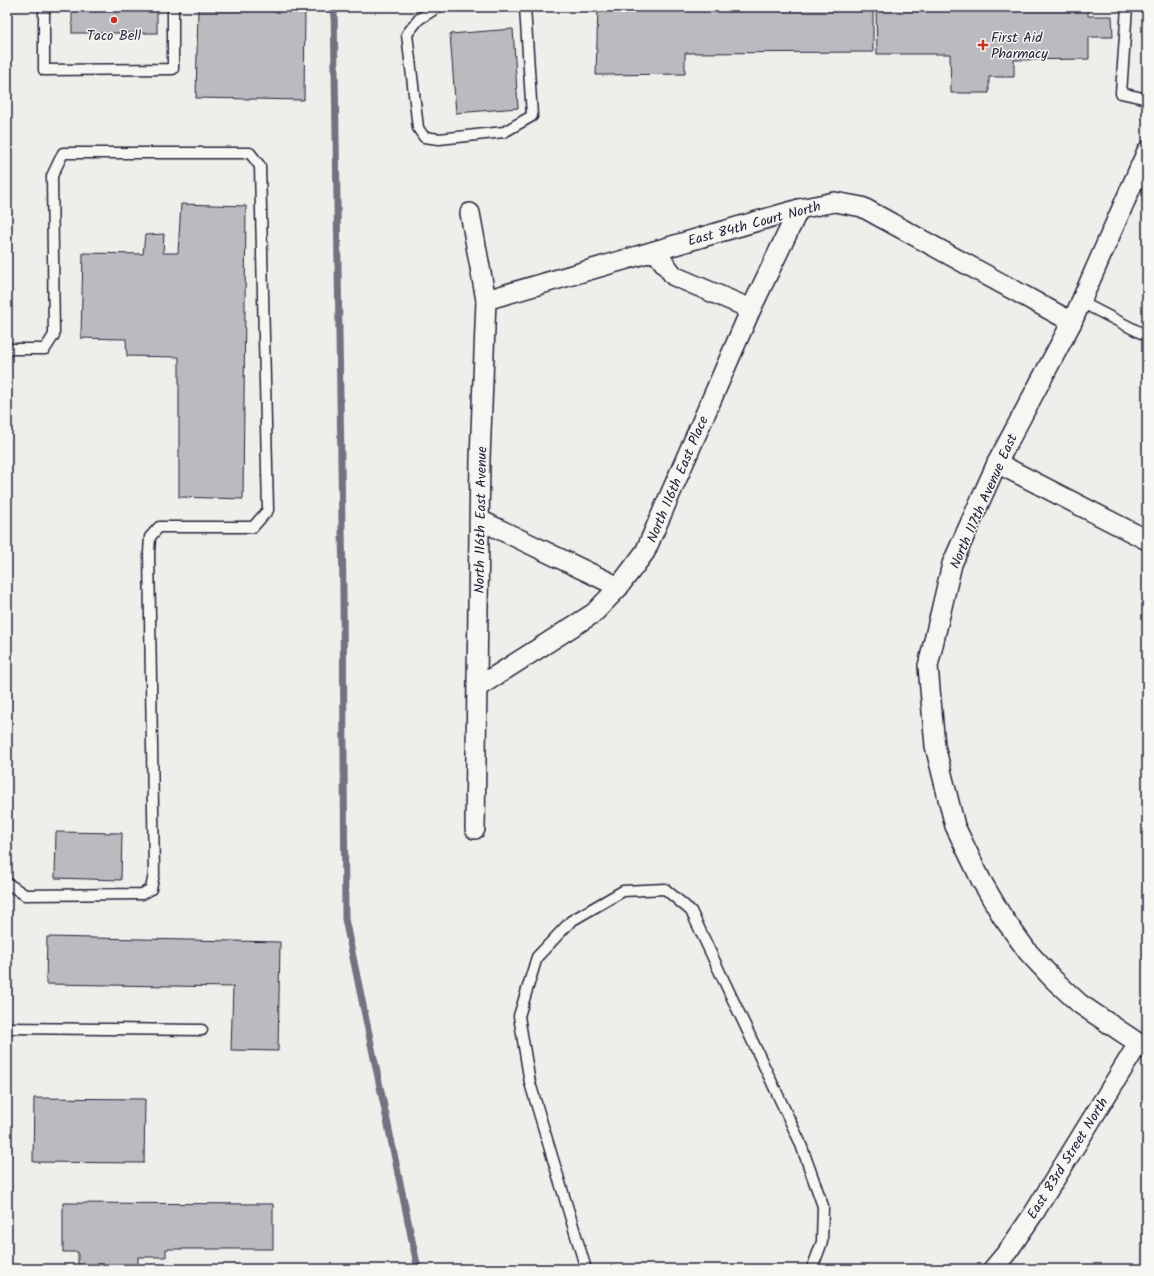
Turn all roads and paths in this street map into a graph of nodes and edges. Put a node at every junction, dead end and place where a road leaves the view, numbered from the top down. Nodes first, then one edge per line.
1 (44, 7) edge
2 (173, 7) edge
3 (438, 7) edge
4 (525, 7) edge
5 (1127, 7) edge
6 (1147, 100) edge
7 (1147, 151) edge
8 (799, 209) junction
9 (470, 213) dead end
10 (655, 251) junction
11 (486, 300) junction
12 (1081, 302) junction
13 (751, 309) junction
14 (1072, 322) junction
15 (1147, 336) edge
16 (7, 349) edge
17 (997, 463) junction
18 (480, 520) junction
19 (1147, 540) edge
20 (619, 587) junction
21 (478, 688) junction
22 (475, 829) dead end
23 (7, 883) edge
24 (7, 1028) edge
25 (202, 1030) dead end
26 (1142, 1047) edge
27 (586, 1269) edge
28 (812, 1269) edge
29 (993, 1269) edge

1 - 2 lane
3 - 4 lane
5 - 6 lane
7 - 12 street, North 117th Avenue East
8 - 10 street, East 84th Court North
8 - 13 street, North 116th East Place
8 - 14 street, East 84th Court North
9 - 11 street, North 116th East Avenue
10 - 11 street, East 84th Court North
10 - 13 street
11 - 18 street, North 116th East Avenue
12 - 14 street, North 117th Avenue East
12 - 15 lane
13 - 20 street, North 116th East Place
14 - 17 street, North 117th Avenue East
16 - 23 lane
17 - 19 street
17 - 26 street, North 117th Avenue East
18 - 20 street
18 - 21 street, North 116th East Avenue
20 - 21 street, North 116th East Place
21 - 22 street, North 116th East Avenue
24 - 25 lane
26 - 29 street, East 83rd Street North
27 - 28 lane

